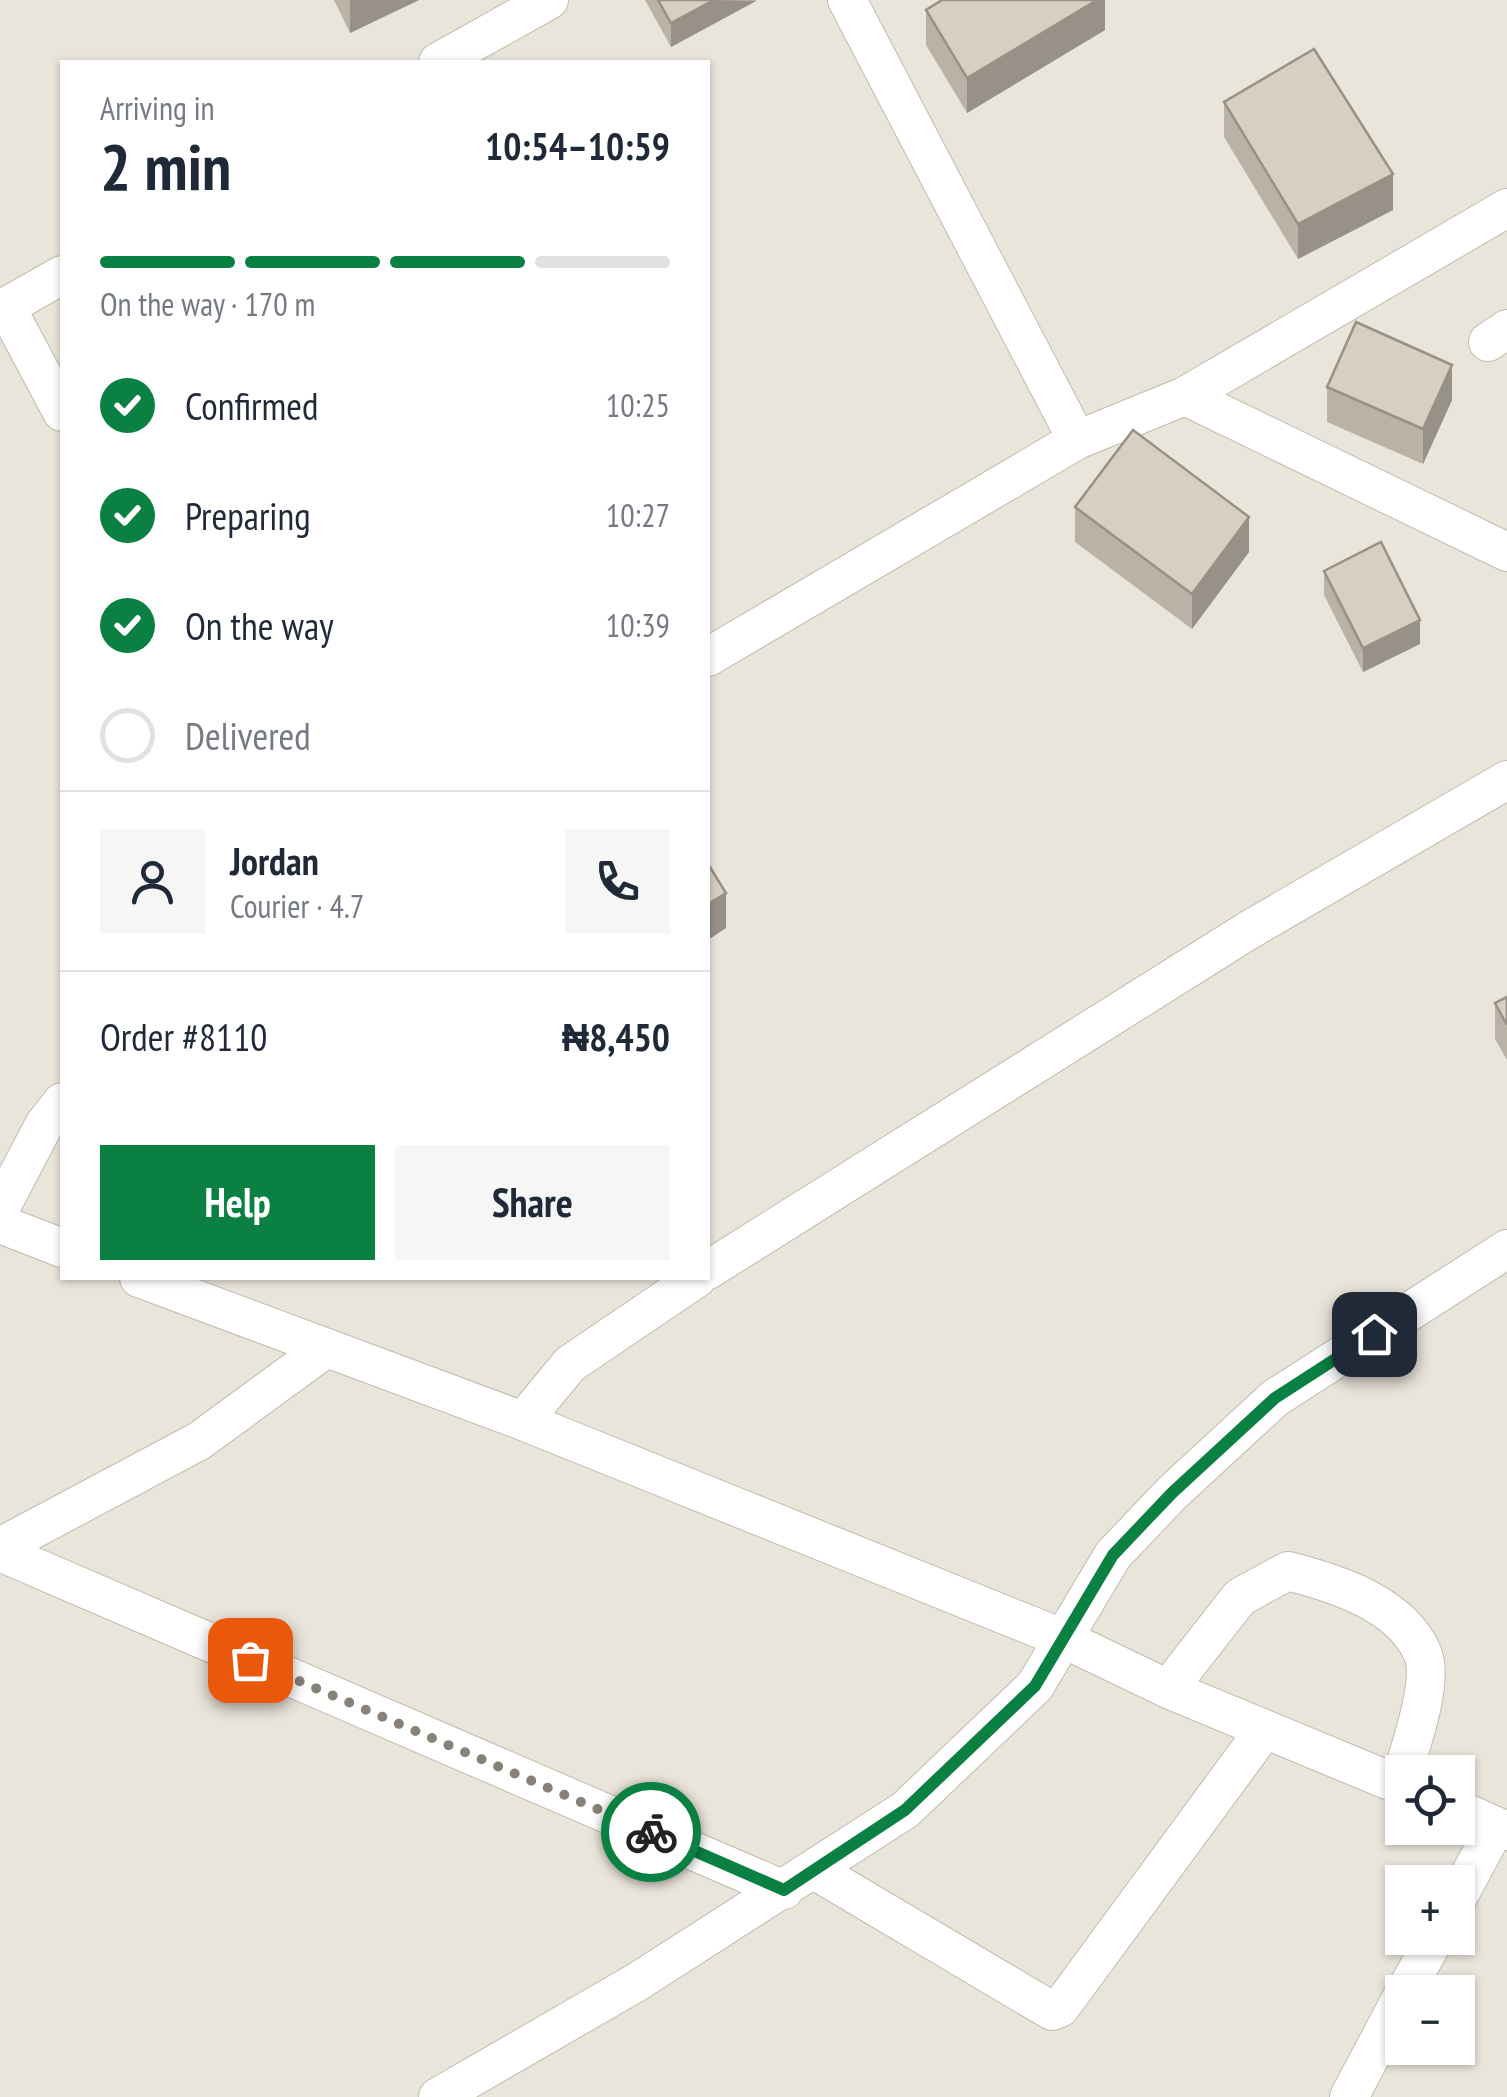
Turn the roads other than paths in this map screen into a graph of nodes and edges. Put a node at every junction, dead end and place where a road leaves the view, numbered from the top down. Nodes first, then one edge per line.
1 (548, 0) edge
2 (847, 0) edge
3 (442, 60) edge
4 (1507, 208) edge
5 (60, 276) edge
6 (3, 308) edge
7 (1185, 396) junction
8 (60, 408) edge
9 (1077, 440) junction
10 (1507, 552) edge
11 (710, 656) edge
12 (1507, 780) edge
13 (60, 1105) edge
14 (0, 1209) edge
15 (0, 1224) edge
16 (60, 1247) edge
17 (1507, 1249) edge
18 (710, 1269) edge
19 (143, 1280) edge
20 (694, 1280) edge
21 (325, 1350) junction
22 (523, 1421) junction
23 (0, 1550) edge
24 (1062, 1638) junction
25 (1168, 1689) junction
26 (1265, 1729) junction
27 (1409, 1755) edge
28 (1385, 1773) edge
29 (1475, 1816) edge
30 (1502, 1828) edge
31 (1475, 1870) edge
32 (799, 1880) junction
33 (1385, 2030) edge
34 (438, 2097) edge
35 (1349, 2097) edge

1 - 3 street
2 - 9 street
4 - 7 street
5 - 6 street
6 - 8 street
7 - 9 street
7 - 10 street
9 - 11 street
12 - 18 street
13 - 14 street
15 - 16 street
17 - 24 street
19 - 21 street
20 - 22 street
21 - 22 street
21 - 23 street
22 - 24 street
23 - 32 street
24 - 25 street
24 - 32 street
25 - 26 street
25 - 27 street
26 - 28 street
26 - 32 street
29 - 30 street
30 - 31 street
32 - 34 street
33 - 35 street

